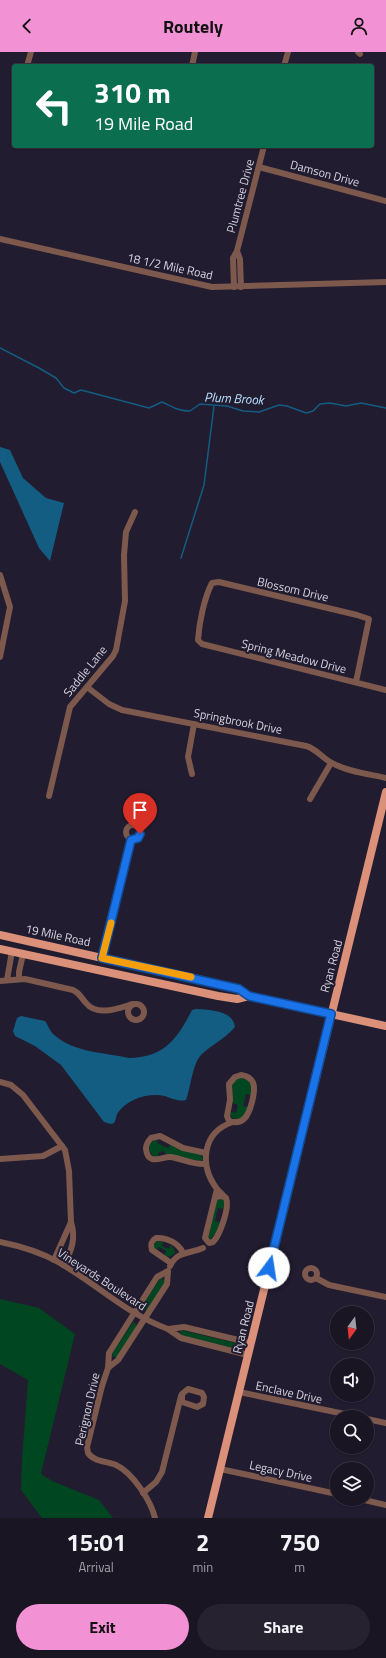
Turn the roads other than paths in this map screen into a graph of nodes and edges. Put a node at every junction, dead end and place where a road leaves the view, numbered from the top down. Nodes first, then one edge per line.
1 (31, 52) edge
2 (195, 52) edge
3 (288, 52) edge
4 (28, 64) edge
5 (192, 64) edge
6 (285, 64) edge
7 (264, 148) edge
8 (259, 167) junction
9 (386, 201) edge
10 (0, 238) edge
11 (237, 251) junction
12 (386, 282) edge
13 (234, 287) junction
14 (241, 287) junction
15 (135, 512) dead end
16 (0, 575) edge
17 (198, 640) joint
18 (0, 657) edge
19 (356, 682) junction
20 (87, 687) junction
21 (386, 690) edge
22 (194, 724) junction
23 (331, 763) junction
24 (192, 774) dead end
25 (386, 778) edge
26 (386, 792) edge
27 (49, 796) dead end
28 (310, 799) dead end
29 (131, 840) dead end
30 (0, 935) edge
31 (16, 939) junction
32 (0, 949) edge
33 (10, 951) junction
34 (23, 954) junction
35 (102, 958) junction
36 (126, 963) junction
37 (118, 974) junction
38 (19, 979) junction
39 (7, 980) junction
40 (0, 981) edge
41 (224, 985) junction
42 (218, 996) junction
43 (249, 996) junction
44 (134, 1004) junction
45 (120, 1007) junction
46 (127, 1012) junction
47 (331, 1014) junction
48 (386, 1026) edge
49 (0, 1082) edge
50 (227, 1116) junction
51 (234, 1122) junction
52 (224, 1126) junction
53 (62, 1146) junction
54 (206, 1153) junction
55 (0, 1159) edge
56 (205, 1164) junction
57 (217, 1189) junction
58 (215, 1197) junction
59 (226, 1198) junction
60 (72, 1222) junction
61 (205, 1238) junction
62 (0, 1242) edge
63 (213, 1242) junction
64 (202, 1248) junction
65 (183, 1253) junction
66 (54, 1260) junction
67 (171, 1263) junction
68 (64, 1265) junction
69 (168, 1271) junction
70 (316, 1278) dead end
71 (386, 1297) edge
72 (134, 1314) junction
73 (144, 1319) junction
74 (168, 1328) junction
75 (251, 1343) junction
76 (248, 1355) junction
77 (108, 1368) junction
78 (239, 1392) junction
79 (181, 1396) junction
80 (188, 1405) junction
81 (178, 1408) junction
82 (330, 1411) edge
83 (374, 1420) edge
84 (386, 1423) edge
85 (220, 1469) junction
86 (144, 1493) junction
87 (330, 1493) edge
88 (374, 1502) edge
89 (386, 1505) edge
90 (156, 1518) edge
91 (208, 1518) edge

1 - 4 street
2 - 5 street
3 - 6 street
7 - 8 street, Plumtree Drive
8 - 9 street, Damson Drive
8 - 11 street, Plumtree Drive
10 - 13 street, 18 1/2 Mile Road
11 - 13 street, Plumtree Drive
11 - 14 street, Plumtree Drive
12 - 14 street, 18 1/2 Mile Road
13 - 14 street, 18 1/2 Mile Road
15 - 20 street, Saddle Lane
16 - 18 street
17 - 19 street, Spring Meadow Drive
17 - 19 street, Blossom Drive
19 - 21 street, Spring Meadow Drive
20 - 22 street, Springbrook Drive
20 - 27 street, Saddle Lane
22 - 23 street, Springbrook Drive
22 - 24 street
23 - 25 street, Springbrook Drive
23 - 28 street
26 - 47 main road, Ryan Road
29 - 35 street
30 - 31 main road, 19 Mile Road
31 - 33 main road
31 - 35 main road, 19 Mile Road
32 - 33 main road, 19 Mile Road
33 - 34 main road, 19 Mile Road
33 - 39 street
34 - 37 main road, 19 Mile Road
34 - 38 street
35 - 36 main road, 19 Mile Road
36 - 37 main road
36 - 41 main road, 19 Mile Road
37 - 42 main road, 19 Mile Road
38 - 39 street
38 - 45 street
39 - 40 street
41 - 42 main road
41 - 43 main road, 19 Mile Road
42 - 43 main road, 19 Mile Road
43 - 47 main road, 19 Mile Road
44 - 45 street
44 - 46 street
44 - 46 street
45 - 46 street
47 - 48 main road, 19 Mile Road
47 - 75 main road, Ryan Road
49 - 53 street
50 - 51 street
50 - 51 street
50 - 52 street
51 - 52 street
52 - 54 street
53 - 55 street
53 - 60 street
54 - 56 street
54 - 56 street
56 - 57 street
57 - 58 street
57 - 59 street
58 - 59 street
58 - 61 street
59 - 63 street
60 - 66 street
60 - 68 street
61 - 63 street
61 - 64 street
62 - 66 street, Vineyards Boulevard
63 - 64 street
64 - 65 street
65 - 67 street
65 - 67 street
66 - 68 street, Vineyards Boulevard
67 - 69 street, Perignon Drive
68 - 72 street, Vineyards Boulevard
69 - 72 street, Perignon Drive
69 - 73 street, Perignon Drive
70 - 71 street
72 - 73 street, Vineyards Boulevard
72 - 77 street, Perignon Drive
73 - 74 street, Vineyards Boulevard
73 - 77 street, Perignon Drive
74 - 75 street, Vineyards Boulevard
74 - 76 street, Vineyards Boulevard
75 - 76 main road, Ryan Road
76 - 78 main road, Ryan Road
77 - 86 street, Perignon Drive
78 - 82 street, Enclave Drive
78 - 85 main road, Ryan Road
79 - 80 street
79 - 80 street
79 - 81 street
80 - 81 street
81 - 86 street
83 - 84 street
85 - 87 street, Legacy Drive
85 - 91 main road, Ryan Road
86 - 90 street, Perignon Drive
88 - 89 street

